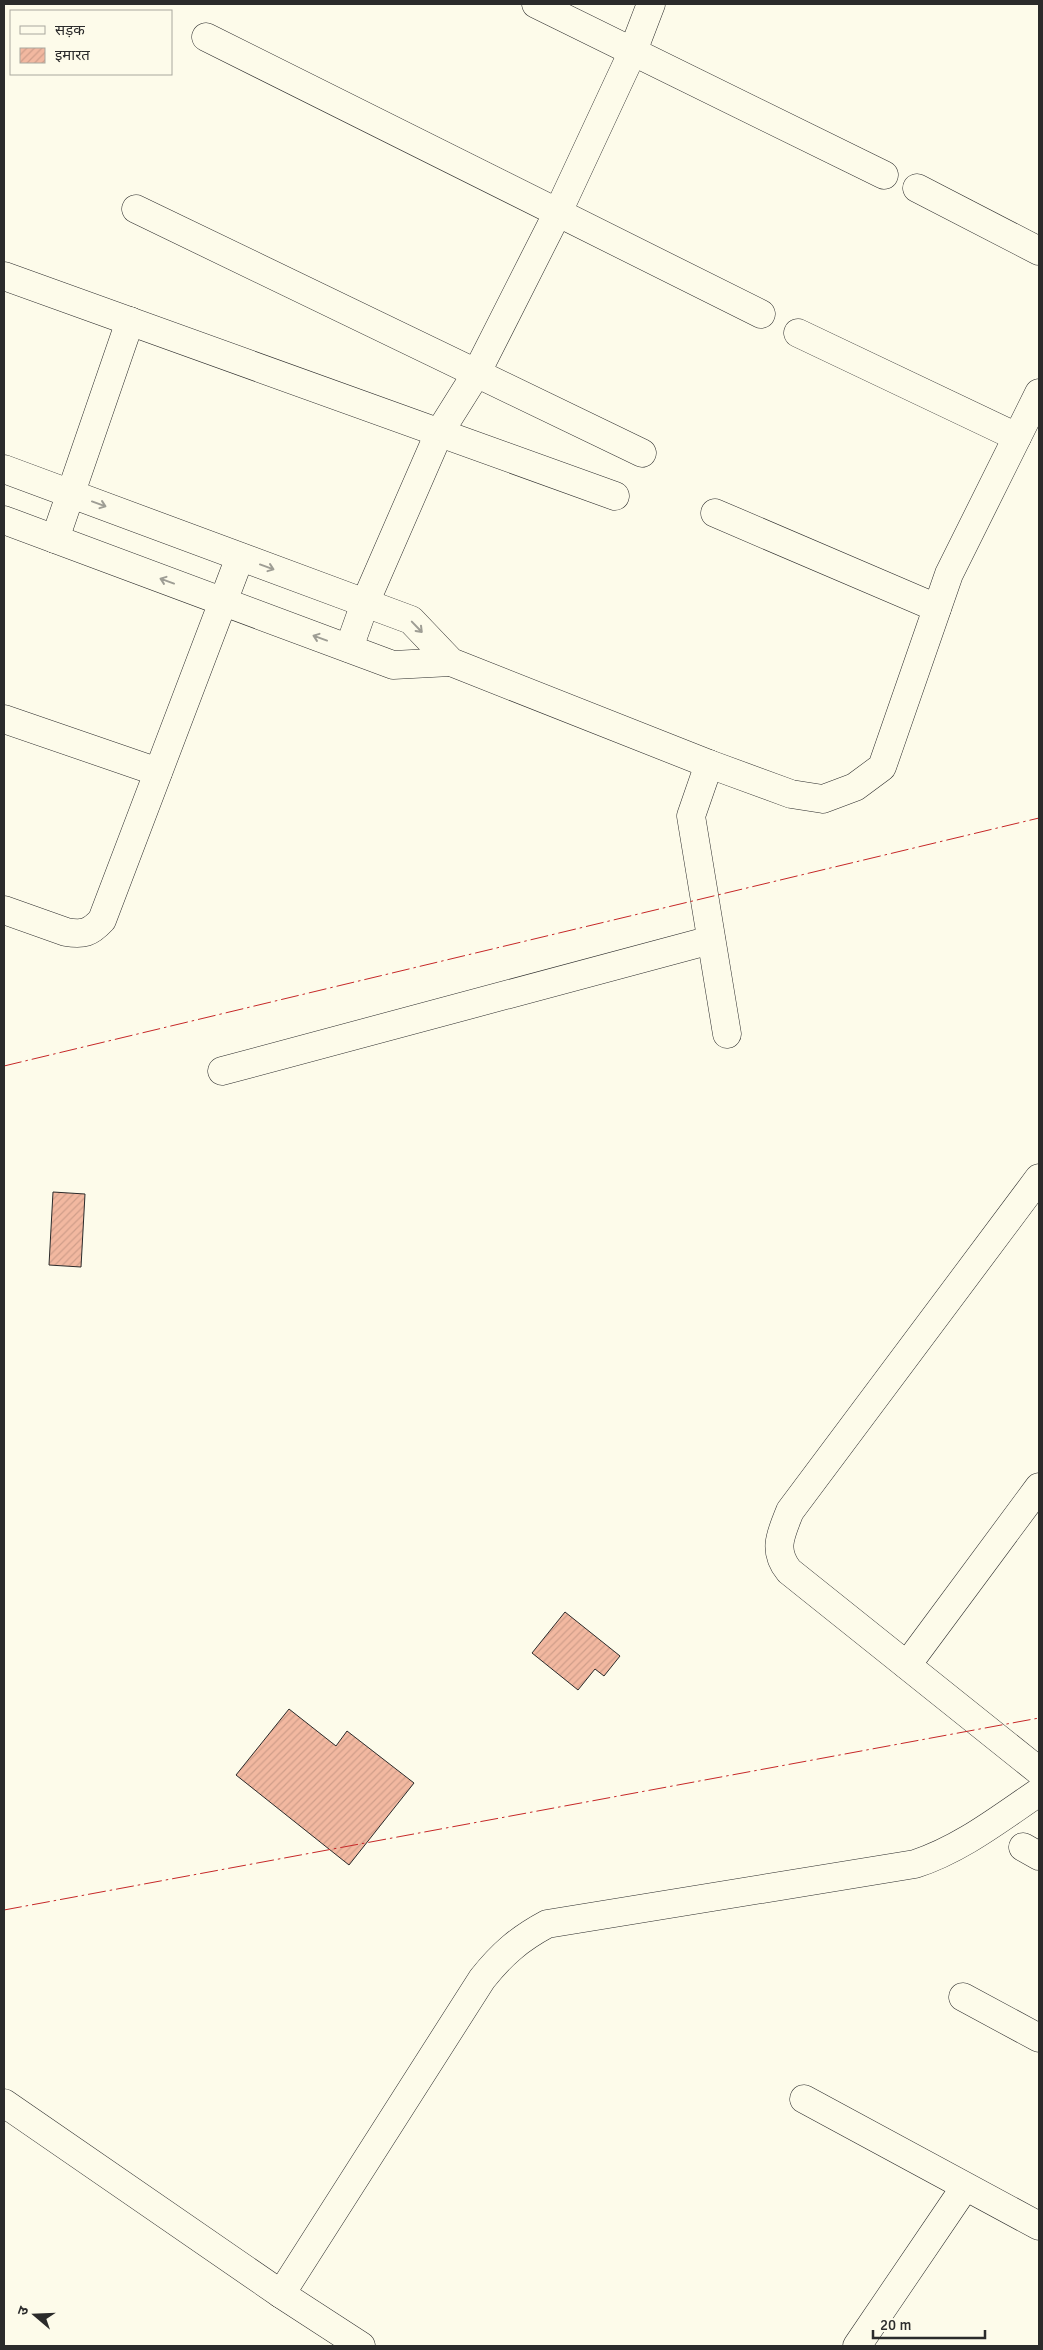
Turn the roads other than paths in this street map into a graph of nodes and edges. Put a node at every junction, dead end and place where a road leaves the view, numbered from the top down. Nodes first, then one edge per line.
1 (536, 4) edge
2 (651, 4) edge
3 (206, 36) dead end
4 (633, 51) junction
5 (884, 175) dead end
6 (917, 188) dead end
7 (136, 209) dead end
8 (558, 212) junction
9 (1039, 251) edge
10 (4, 276) edge
11 (762, 314) dead end
12 (130, 321) junction
13 (798, 333) dead end
14 (476, 374) junction
15 (1039, 393) edge
16 (440, 433) junction
17 (1017, 437) junction
18 (642, 453) dead end
19 (4, 469) edge
20 (72, 494) junction
21 (615, 496) dead end
22 (715, 513) dead end
23 (4, 520) edge
24 (55, 539) junction
25 (240, 557) junction
26 (222, 602) junction
27 (365, 603) junction
28 (937, 608) junction
29 (349, 648) junction
30 (451, 662) junction
31 (4, 719) edge
32 (708, 764) junction
33 (158, 772) junction
34 (4, 910) edge
35 (711, 940) junction
36 (726, 1034) dead end
37 (222, 1071) dead end
38 (1039, 1178) edge
39 (1039, 1487) edge
40 (906, 1665) junction
41 (1039, 1771) edge
42 (1039, 1792) edge
43 (963, 1997) dead end
44 (1039, 2038) edge
45 (804, 2099) dead end
46 (4, 2103) edge
47 (965, 2187) junction
48 (1039, 2226) edge
49 (281, 2294) junction
50 (362, 2346) edge
51 (857, 2346) edge

1 - 4 street
2 - 4 street
3 - 8 street
4 - 5 street
4 - 8 street
6 - 9 street
7 - 14 street
8 - 11 street
8 - 14 street
10 - 12 street
12 - 16 street
12 - 20 street
13 - 17 street
14 - 16 street
14 - 18 street
15 - 17 street
16 - 21 street
16 - 27 street
17 - 28 street
19 - 20 street
20 - 24 street
20 -> 25 street
22 - 28 street
23 - 24 street
26 -> 24 street
25 - 26 street
25 -> 27 street
29 -> 26 street
26 - 33 street
27 - 29 street
27 -> 30 street
28 - 32 street
29 - 30 street
30 - 32 street
31 - 33 street
32 - 35 street
33 - 34 street
35 - 36 street
35 - 37 street
38 - 40 street
39 - 40 street
40 - 41 street
42 - 49 street
43 - 44 street
45 - 47 street
46 - 49 street
47 - 48 street
47 - 51 street
49 - 50 street

